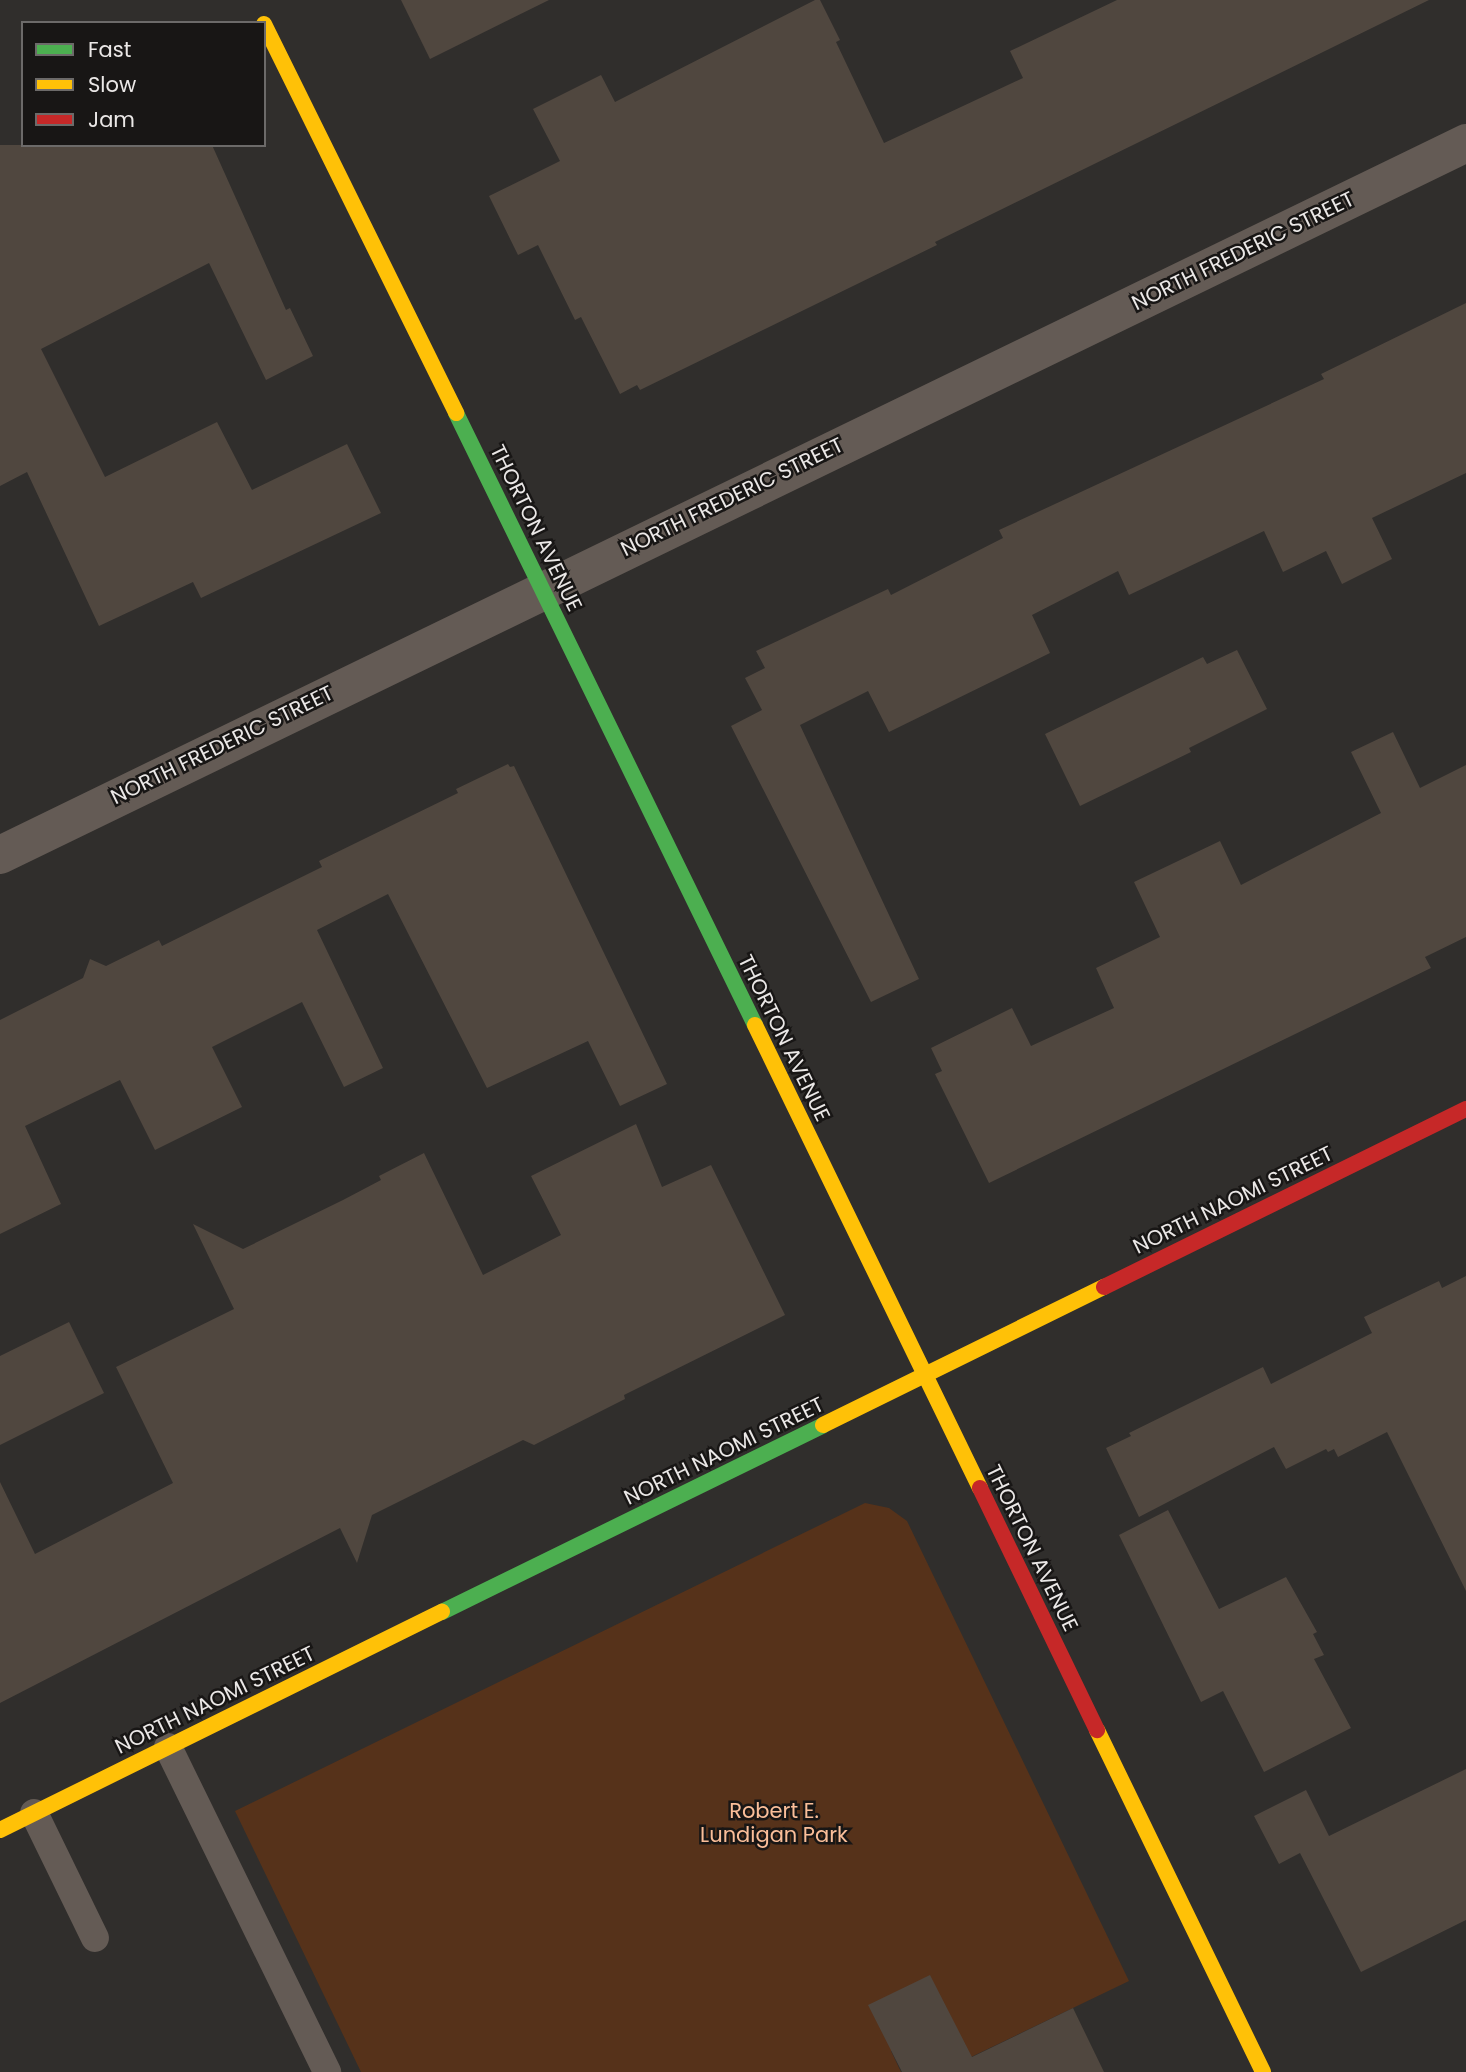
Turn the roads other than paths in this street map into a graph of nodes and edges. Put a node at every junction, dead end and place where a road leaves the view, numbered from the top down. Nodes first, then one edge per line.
1 (266, 27) edge
2 (1466, 143) edge
3 (543, 589) junction
4 (0, 855) edge
5 (1466, 1109) edge
6 (924, 1376) junction
7 (168, 1746) junction
8 (34, 1813) junction
9 (0, 1830) edge
10 (95, 1938) dead end
11 (327, 2072) edge
12 (1263, 2072) edge

1 - 3 street, THORTON AVENUE
2 - 3 street, NORTH FREDERIC STREET
3 - 4 street, NORTH FREDERIC STREET
3 - 6 street, THORTON AVENUE
5 - 6 street, NORTH NAOMI STREET
6 - 7 street, NORTH NAOMI STREET
6 - 12 street, THORTON AVENUE
7 - 8 street, NORTH NAOMI STREET
7 - 11 lane
8 - 9 street, NORTH NAOMI STREET
8 - 10 lane

